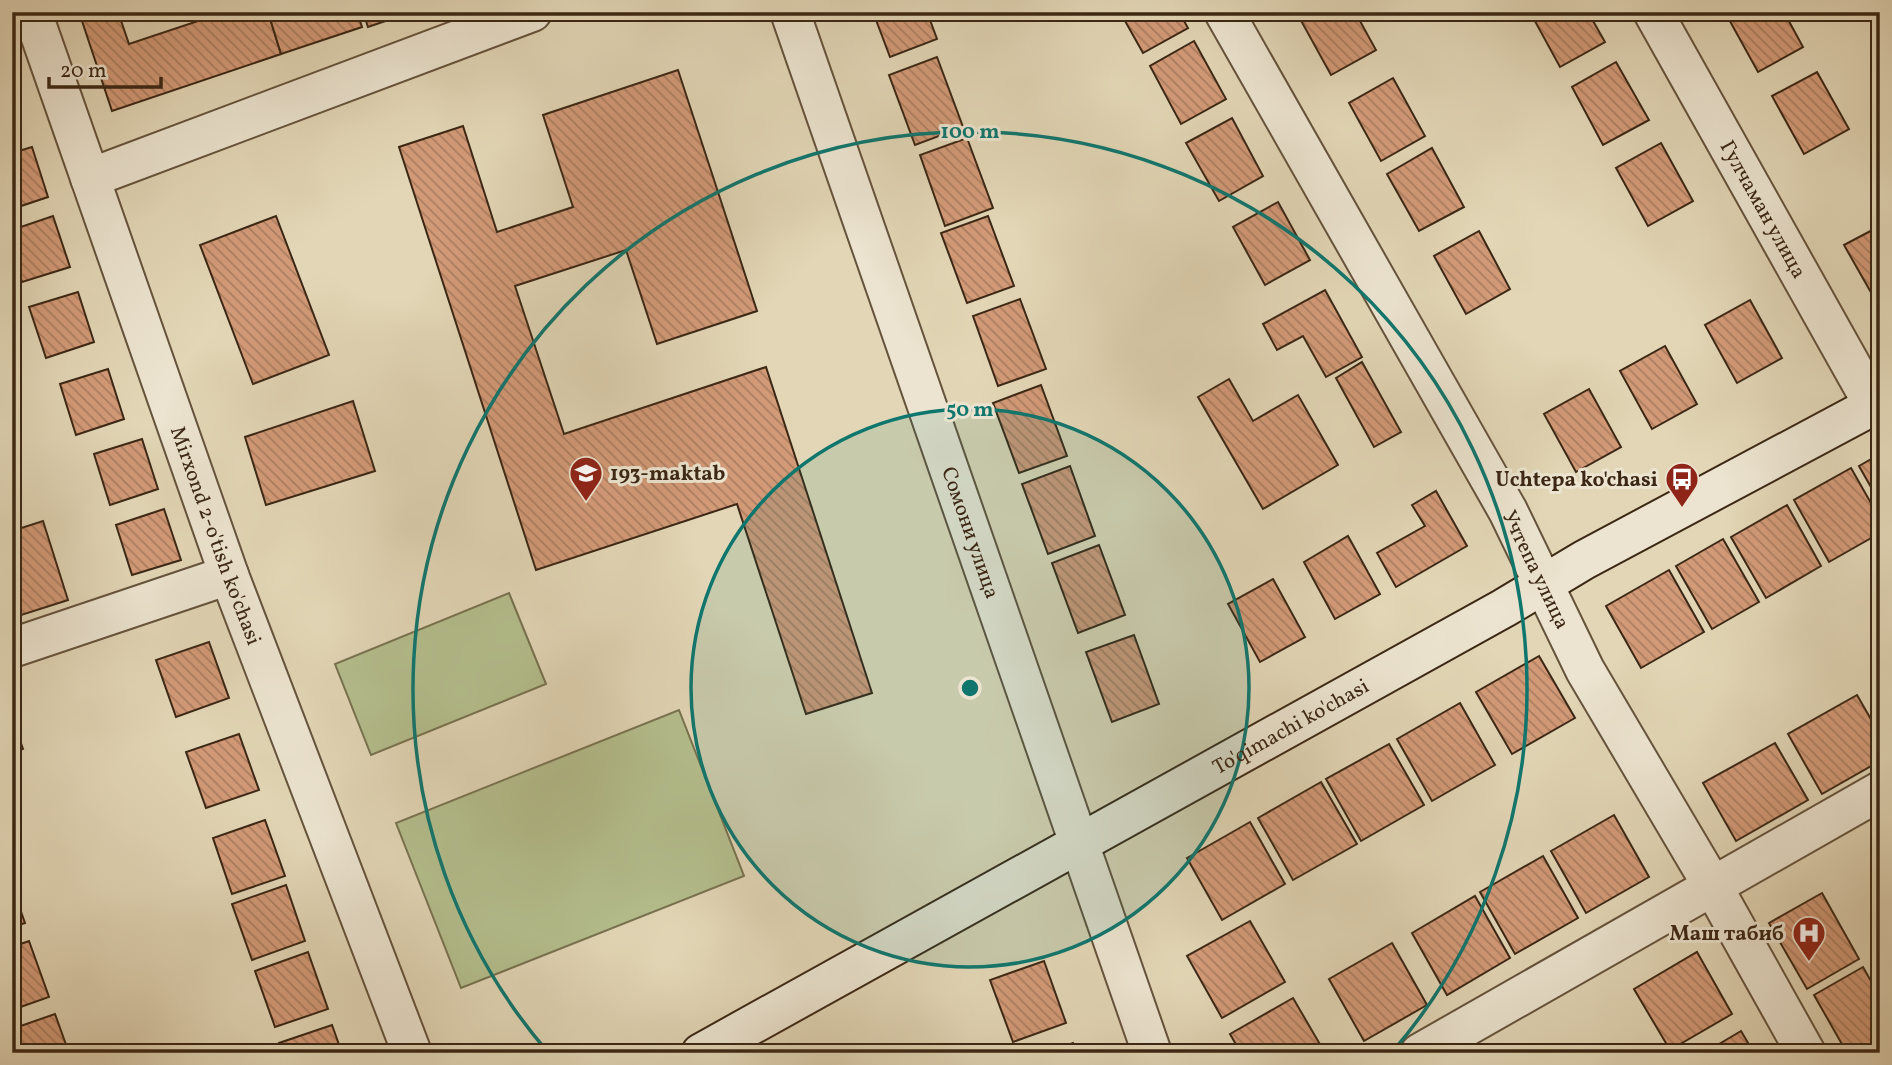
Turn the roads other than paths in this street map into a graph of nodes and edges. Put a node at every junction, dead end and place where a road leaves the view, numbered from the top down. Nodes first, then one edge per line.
1 (32, 12) edge
2 (532, 12) edge
3 (790, 12) edge
4 (1224, 12) edge
5 (1653, 12) edge
6 (90, 178) junction
7 (1877, 404) edge
8 (229, 575) junction
9 (1544, 584) junction
10 (12, 648) edge
11 (1880, 790) edge
12 (1080, 844) junction
13 (1712, 885) junction
14 (743, 1042) edge
15 (1422, 1052) edge
16 (412, 1053) edge
17 (701, 1053) edge
18 (1152, 1053) edge
19 (1806, 1053) edge

1 - 6 street, Mirxond 2-o'tish ko'chasi
2 - 6 street
3 - 12 street, Сомони улица
4 - 9 street, Учтепа улица
5 - 7 street, Гулчаман улица
6 - 8 street, Mirxond 2-o'tish ko'chasi
7 - 9 street, To'qimachi ko'chasi
8 - 10 street
8 - 16 street, Mirxond 2-o'tish ko'chasi
9 - 12 street, To'qimachi ko'chasi
9 - 13 street, Учтепа улица
11 - 13 street
12 - 14 street, To'qimachi ko'chasi
12 - 18 street, Сомони улица
13 - 15 street
13 - 19 street, Учтепа улица
14 - 17 street, To'qimachi ko'chasi

